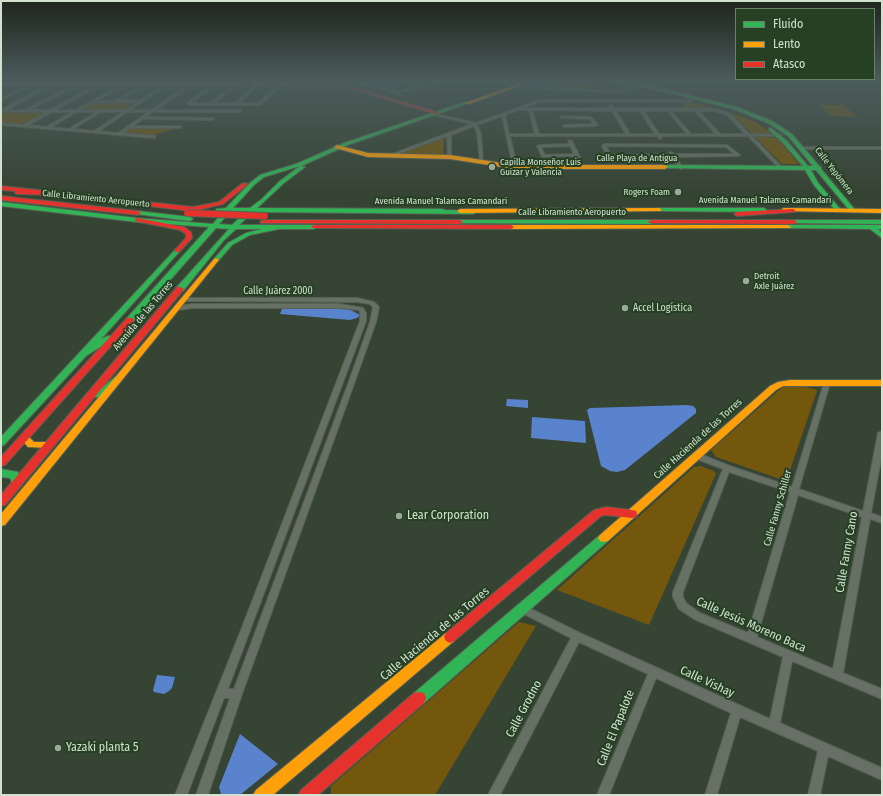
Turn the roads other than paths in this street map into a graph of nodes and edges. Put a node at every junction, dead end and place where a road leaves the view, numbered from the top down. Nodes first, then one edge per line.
1 (39, 117) edge
2 (65, 117) edge
3 (90, 117) edge
4 (118, 117) edge
5 (428, 117) edge
6 (450, 117) edge
7 (495, 117) edge
8 (505, 117) edge
9 (532, 117) edge
10 (561, 117) edge
11 (565, 117) edge
12 (618, 117) edge
13 (646, 117) edge
14 (675, 117) edge
15 (704, 117) edge
16 (729, 117) edge
17 (748, 117) edge
18 (759, 117) edge
19 (142, 118) joint
20 (212, 119) dead end
21 (1, 124) edge
22 (475, 124) junction
23 (24, 126) junction
24 (565, 126) junction
25 (130, 127) junction
26 (180, 127) dead end
27 (47, 128) junction
28 (69, 130) junction
29 (95, 132) junction
30 (449, 134) junction
31 (119, 135) junction
32 (508, 135) junction
33 (537, 135) junction
34 (568, 135) junction
35 (629, 135) junction
36 (658, 135) junction
37 (690, 135) junction
38 (719, 135) junction
39 (748, 135) junction
40 (780, 135) junction
41 (154, 137) dead end
42 (572, 145) junction
43 (666, 145) junction
44 (337, 147) junction
45 (802, 148) junction
46 (882, 148) edge
47 (577, 155) junction
48 (389, 156) junction
49 (672, 156) junction
50 (450, 157) junction
51 (314, 158) junction
52 (482, 162) junction
53 (515, 167) junction
54 (582, 168) junction
55 (680, 168) junction
56 (781, 168) junction
57 (806, 168) junction
58 (819, 168) junction
59 (258, 179) junction
60 (1, 188) edge
61 (1, 192) edge
62 (49, 194) junction
63 (1, 198) edge
64 (264, 200) junction
65 (1, 204) edge
66 (202, 210) junction
67 (228, 210) junction
68 (793, 210) junction
69 (250, 211) junction
70 (839, 211) junction
71 (853, 211) junction
72 (882, 211) edge
73 (274, 212) junction
74 (314, 212) junction
75 (432, 212) junction
76 (190, 216) junction
77 (701, 216) junction
78 (882, 216) edge
79 (537, 219) junction
80 (137, 220) junction
81 (262, 222) junction
82 (882, 222) edge
83 (214, 226) junction
84 (234, 226) junction
85 (278, 227) junction
86 (462, 227) junction
87 (872, 227) junction
88 (882, 227) edge
89 (205, 235) junction
90 (882, 236) edge
91 (222, 239) junction
92 (177, 253) junction
93 (153, 292) junction
94 (176, 294) junction
95 (184, 300) junction
96 (372, 303) junction
97 (178, 308) junction
98 (361, 309) junction
99 (123, 328) junction
100 (82, 354) junction
101 (118, 379) junction
102 (827, 383) junction
103 (882, 383) edge
104 (76, 412) junction
105 (882, 434) edge
106 (25, 438) junction
107 (1, 443) edge
108 (48, 445) junction
109 (696, 456) junction
110 (1, 464) edge
111 (727, 468) junction
112 (1, 472) edge
113 (17, 482) junction
114 (795, 491) junction
115 (1, 502) edge
116 (632, 514) junction
117 (866, 515) junction
118 (882, 520) edge
119 (1, 522) edge
120 (523, 609) junction
121 (577, 636) junction
122 (751, 639) junction
123 (788, 656) junction
124 (654, 671) junction
125 (837, 675) junction
126 (221, 693) junction
127 (237, 694) junction
128 (882, 694) edge
129 (737, 710) junction
130 (774, 725) junction
131 (824, 748) junction
132 (882, 774) edge
133 (181, 795) edge
134 (202, 795) edge
135 (261, 795) edge
136 (306, 795) edge
137 (494, 795) edge
138 (603, 795) edge
139 (711, 795) edge
140 (814, 795) edge

1 - 23 street
2 - 27 street
3 - 28 street
4 - 29 street
5 - 44 main road, Avenida de las Torres
6 - 22 street
7 - 22 street
8 - 32 street
9 - 33 street
10 - 24 street
11 - 24 street
12 - 35 street
13 - 36 street
14 - 37 street
15 - 38 street
16 - 39 street
17 - 40 main road, Calle Yepómera
18 - 45 main road, Calle Yepómera
19 - 20 street
19 - 25 street
21 - 23 street
22 - 30 street
22 - 52 street
23 - 27 street
24 - 34 street
25 - 26 street
25 - 31 street
27 - 28 street
28 - 29 street
29 - 31 street
30 - 48 street
30 - 50 street
31 - 41 street
32 - 33 street
32 - 53 street
33 - 34 street
34 - 35 street
34 - 42 street
35 - 36 street
36 - 37 street
36 - 43 street
37 - 38 street
38 - 39 street
39 - 40 street
39 - 56 street
40 - 57 main road, Calle Yepómera
42 - 47 street
42 - 47 street
43 - 49 street
43 - 49 street
43 - 49 street
44 - 48 main road, Calle Playa de Antigua
44 - 51 main road, Avenida de las Torres
45 - 46 street
45 - 58 main road, Calle Yepómera
47 - 54 street
48 - 50 main road, Calle Playa de Antigua
49 - 55 street
50 - 52 main road, Calle Playa de Antigua
51 - 59 main road, Avenida de las Torres
51 - 64 main road, Avenida de las Torres
52 - 53 main road, Calle Playa de Antigua
53 - 54 main road, Calle Playa de Antigua
54 - 55 main road, Calle Playa de Antigua
55 - 56 main road, Calle Playa de Antigua
56 - 57 main road, Calle Playa de Antigua
57 - 58 main road, Calle Playa de Antigua
57 - 70 main road, Calle Yepómera
58 - 71 main road, Calle Yepómera
59 - 67 main road, Avenida de las Torres
59 - 76 main road
60 - 62 main road, Avenida Manuel Talamas Camandari
61 - 62 main road
61 - 76 main road, Calle Libramiento Aeropuerto
62 - 76 main road, Avenida Manuel Talamas Camandari
63 - 76 main road, Calle Libramiento Aeropuerto
64 - 69 main road, Avenida de las Torres
64 - 74 main road
65 - 80 main road, Avenida Manuel Talamas Camandari
66 - 67 main road, Avenida Manuel Talamas Camandari
66 - 76 main road, Avenida Manuel Talamas Camandari
66 - 76 main road
67 - 69 main road, Avenida Manuel Talamas Camandari
67 - 83 main road, Avenida de las Torres
68 - 70 main road, Avenida Manuel Talamas Camandari
68 - 75 main road, Avenida Manuel Talamas Camandari
68 - 77 main road
69 - 73 main road, Avenida Manuel Talamas Camandari
69 - 84 main road, Avenida de las Torres
70 - 71 main road, Avenida Manuel Talamas Camandari
71 - 72 main road, Avenida Manuel Talamas Camandari
73 - 74 main road, Avenida Manuel Talamas Camandari
73 - 81 main road
74 - 75 main road, Avenida Manuel Talamas Camandari
75 - 79 main road
76 - 80 main road, Avenida Manuel Talamas Camandari
76 - 81 main road, bridge
76 - 83 main road, Avenida Manuel Talamas Camandari
77 - 78 main road, Calle Libramiento Aeropuerto
77 - 79 main road, Calle Libramiento Aeropuerto
79 - 81 main road, Calle Libramiento Aeropuerto
79 - 82 main road, Calle Libramiento Aeropuerto
79 - 86 main road
80 - 92 main road, Avenida de las Torres
81 - 84 main road, Avenida Manuel Talamas Camandari
81 - 85 main road, Avenida Manuel Talamas Camandari
83 - 84 main road, Avenida Manuel Talamas Camandari
83 - 89 main road, Avenida de las Torres
84 - 91 main road, Avenida de las Torres
85 - 86 main road, Avenida Manuel Talamas Camandari
85 - 95 main road
86 - 87 main road, Avenida Manuel Talamas Camandari
87 - 88 main road, Avenida Manuel Talamas Camandari
87 - 90 main road
89 - 91 main road
89 - 93 main road, Avenida de las Torres
91 - 94 main road, Avenida de las Torres
92 - 93 main road
92 - 100 main road, Avenida de las Torres
93 - 99 main road, Avenida de las Torres
94 - 95 main road
94 - 104 main road, Avenida de las Torres
95 - 96 street, Calle Juárez 2000
95 - 97 main road
96 - 98 street
96 - 127 street
97 - 98 street, Calle Juárez 2000
97 - 101 main road
98 - 126 street
99 - 100 main road
99 - 106 main road, Avenida de las Torres
100 - 107 main road, Avenida de las Torres
101 - 104 main road
101 - 119 main road
102 - 103 main road
102 - 109 main road, Calle Hacienda de las Torres
102 - 114 street, Calle Fanny Schiller
104 - 108 main road, Avenida de las Torres
105 - 117 street, Calle Fanny Cano
106 - 108 main road
106 - 110 main road, Avenida de las Torres
108 - 113 main road, Avenida de las Torres
109 - 111 street
109 - 116 main road, Calle Hacienda de las Torres
111 - 114 street
111 - 122 street, Calle Jesús Moreno Baca
112 - 113 main road
113 - 115 main road, Avenida de las Torres
114 - 117 street
114 - 122 street, Calle Fanny Schiller
116 - 120 main road, Calle Hacienda de las Torres
116 - 135 main road, Calle Hacienda de las Torres
117 - 118 street
117 - 125 street, Calle Fanny Cano
120 - 121 street, Calle Vishay
120 - 136 main road, Calle Hacienda de las Torres
121 - 124 street, Calle Vishay
121 - 137 street, Calle Grodno
122 - 123 street, Calle Jesús Moreno Baca
123 - 125 street, Calle Jesús Moreno Baca
123 - 130 street
124 - 129 street, Calle Vishay
124 - 138 street, Calle El Papalote
125 - 128 street, Calle Jesús Moreno Baca
126 - 127 street
126 - 133 street
127 - 134 street
129 - 130 street, Calle Vishay
129 - 139 street
130 - 131 street, Calle Vishay
131 - 132 street, Calle Vishay
131 - 140 street

